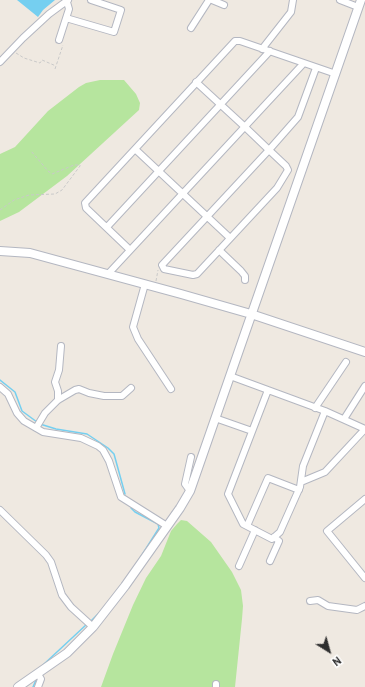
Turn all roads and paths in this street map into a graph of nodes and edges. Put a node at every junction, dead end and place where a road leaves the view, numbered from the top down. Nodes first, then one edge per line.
1 (91, 0) edge
2 (211, 0) edge
3 (293, 0) edge
4 (340, 0) edge
5 (68, 1) edge
6 (360, 4) edge
7 (224, 5) dead end
8 (66, 18) junction
9 (191, 28) dead end
10 (59, 40) joint
11 (262, 49) junction
12 (11, 50) junction
13 (270, 51) junction
14 (0, 62) edge
15 (303, 64) junction
16 (56, 66) junction
17 (316, 68) junction
18 (55, 69) dead end
19 (336, 74) junction
20 (196, 82) junction
21 (220, 104) junction
22 (245, 127) junction
23 (135, 149) junction
24 (269, 150) junction
25 (31, 151) dead end
26 (159, 171) junction
27 (183, 193) junction
28 (0, 210) edge
29 (207, 216) junction
30 (107, 227) junction
31 (230, 238) junction
32 (130, 250) junction
33 (219, 250) junction
34 (0, 252) edge
35 (162, 265) junction
36 (108, 274) junction
37 (245, 280) dead end
38 (146, 284) junction
39 (154, 286) junction
40 (251, 314) junction
41 (61, 346) dead end
42 (365, 352) edge
43 (346, 362) dead end
44 (230, 376) junction
45 (365, 386) edge
46 (0, 387) edge
47 (131, 388) dead end
48 (171, 389) dead end
49 (268, 390) junction
50 (58, 400) junction
51 (315, 408) junction
52 (325, 411) junction
53 (215, 418) junction
54 (344, 420) junction
55 (36, 428) junction
56 (365, 429) edge
57 (252, 431) junction
58 (191, 457) dead end
59 (301, 482) junction
60 (299, 490) junction
61 (190, 491) junction
62 (365, 499) edge
63 (0, 510) edge
64 (167, 526) junction
65 (248, 526) junction
66 (255, 530) junction
67 (274, 537) junction
68 (270, 561) dead end
69 (239, 566) dead end
70 (365, 578) edge
71 (310, 601) dead end
72 (365, 606) edge
73 (92, 627) junction
74 (38, 674) junction
75 (18, 687) edge
76 (38, 687) edge

1 - 8 street
2 - 7 street
2 - 9 street
3 - 11 street
4 - 6 street
5 - 8 street
5 - 12 street
6 - 19 street
8 - 10 street
10 - 16 path
11 - 13 street
11 - 20 street
12 - 14 street
12 - 16 path
13 - 15 street
13 - 21 street
15 - 17 street
15 - 22 street
16 - 18 path
17 - 19 street
17 - 24 street
19 - 40 street
20 - 21 street
20 - 23 street
21 - 22 street
21 - 26 street
22 - 24 street
22 - 27 street
23 - 26 street
23 - 30 street
24 - 29 street
24 - 31 street
25 - 28 path
26 - 27 street
26 - 30 street
27 - 29 street
27 - 32 street
29 - 31 street
29 - 35 street
30 - 32 street
31 - 33 street
32 - 36 street
33 - 35 street
33 - 37 street
34 - 36 street
35 - 39 path
36 - 38 street
38 - 39 street
38 - 48 street
39 - 40 street
40 - 42 street
40 - 44 street
41 - 50 street
43 - 51 street
44 - 49 street
44 - 53 street
45 - 54 street
46 - 55 street
47 - 50 street
49 - 51 street
49 - 57 street
50 - 55 street
51 - 52 street
52 - 54 street
52 - 59 street
53 - 57 street
53 - 61 street
54 - 56 street
55 - 64 street
56 - 59 street
57 - 65 street
58 - 61 street
59 - 60 street
60 - 65 street
60 - 67 street
61 - 64 street
62 - 70 street
63 - 73 street
64 - 73 street
65 - 66 street
66 - 67 street
66 - 69 street
67 - 68 street
71 - 72 street
73 - 74 street
74 - 75 street
74 - 76 street

